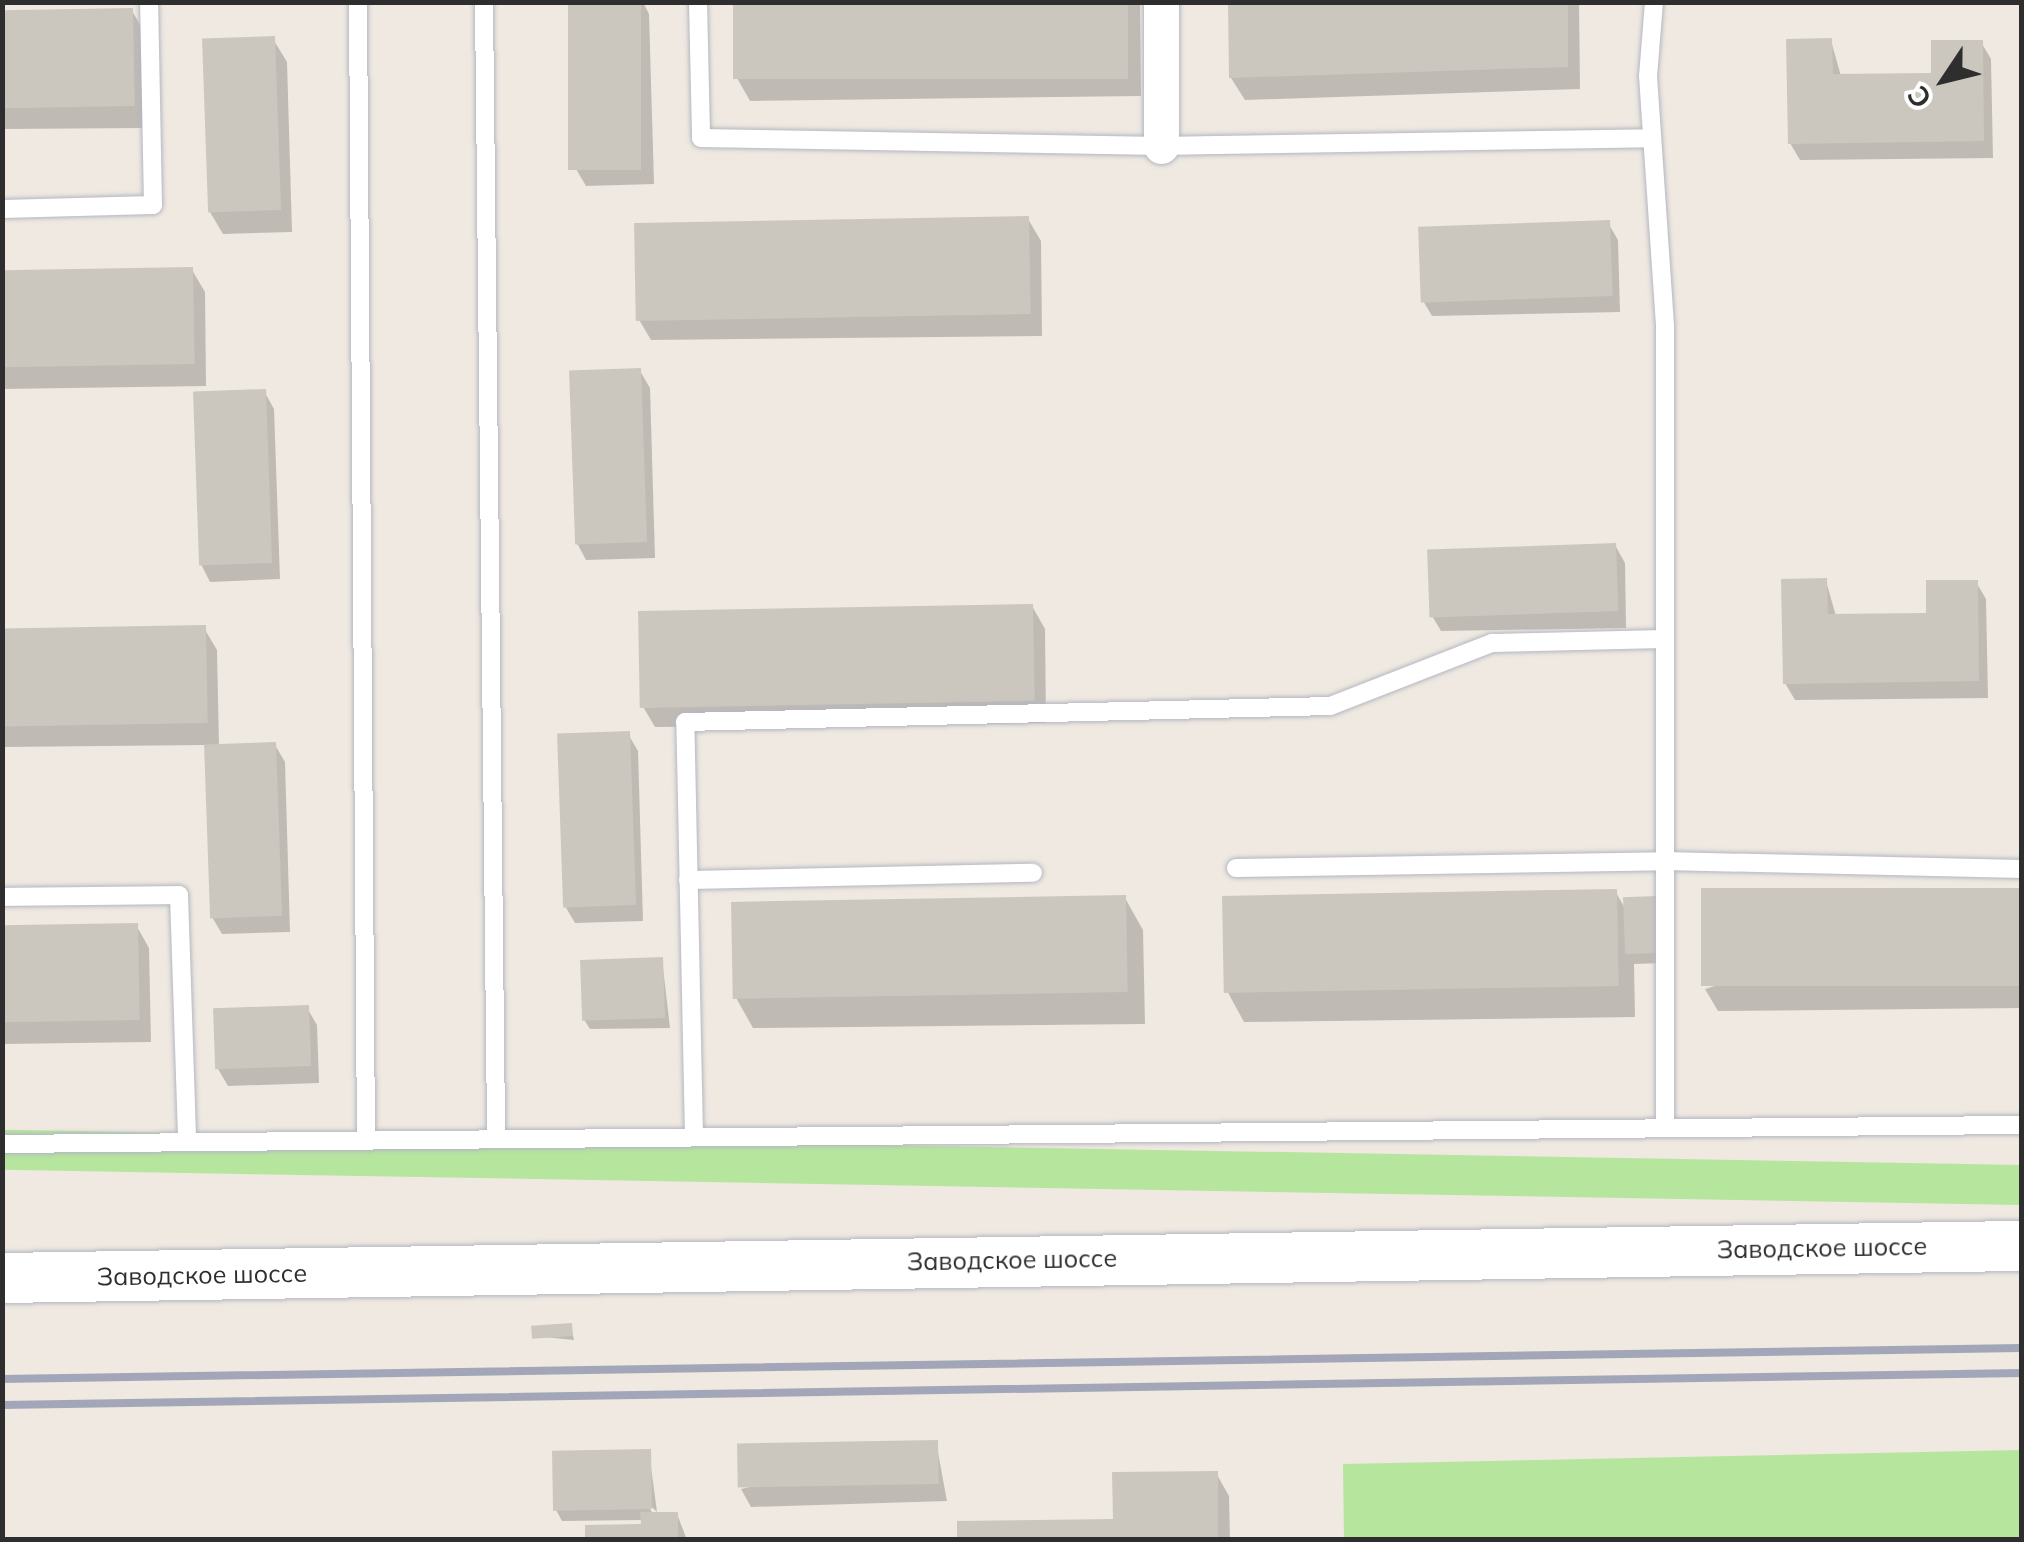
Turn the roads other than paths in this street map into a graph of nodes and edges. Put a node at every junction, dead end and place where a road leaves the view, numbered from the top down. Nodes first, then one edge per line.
1 (149, 2) edge
2 (358, 2) edge
3 (484, 2) edge
4 (698, 2) edge
5 (1160, 2) edge
6 (1654, 2) edge
7 (1652, 138) junction
8 (1161, 146) junction
9 (2, 208) edge
10 (1664, 640) junction
11 (1665, 861) junction
12 (1236, 868) dead end
13 (2022, 869) edge
14 (1034, 873) dead end
15 (688, 880) junction
16 (2, 897) edge
17 (2022, 1124) edge
18 (1665, 1128) junction
19 (694, 1136) junction
20 (496, 1137) junction
21 (366, 1139) junction
22 (186, 1141) junction
23 (2, 1144) edge
24 (2022, 1246) edge
25 (2, 1278) edge

1 - 9 lane
2 - 21 lane
3 - 20 lane
4 - 8 lane
5 - 8 street
6 - 7 lane
7 - 8 lane
7 - 10 lane
10 - 11 lane
10 - 15 lane
11 - 12 lane
11 - 13 lane
11 - 18 lane
14 - 15 lane
15 - 19 lane
16 - 22 lane
17 - 18 lane
18 - 19 lane
19 - 20 lane
20 - 21 lane
21 - 22 lane
22 - 23 lane
24 - 25 main road, Заводское шоссе

